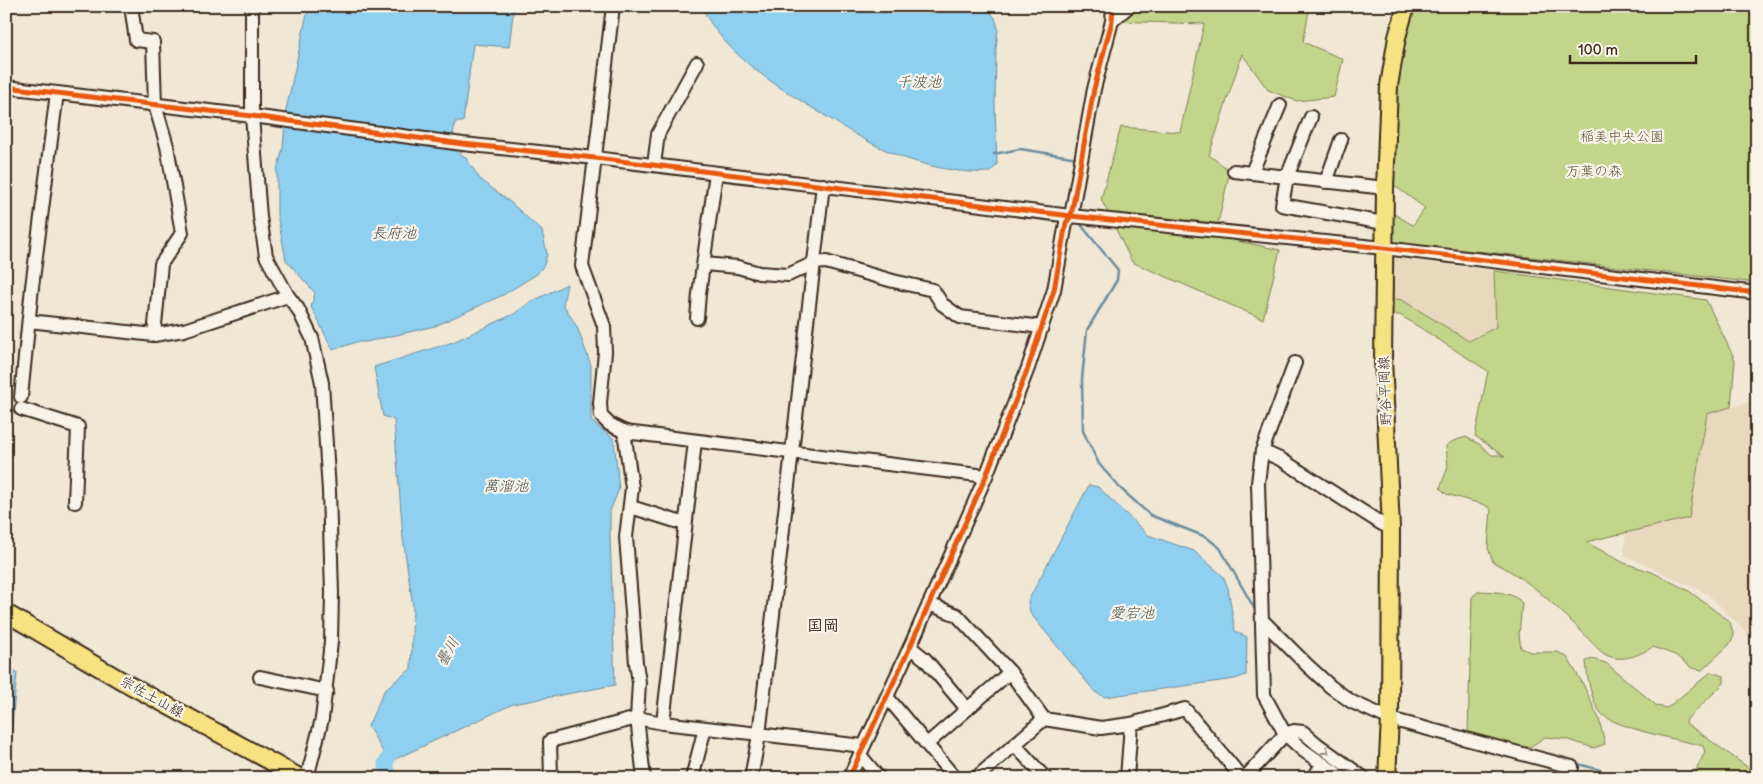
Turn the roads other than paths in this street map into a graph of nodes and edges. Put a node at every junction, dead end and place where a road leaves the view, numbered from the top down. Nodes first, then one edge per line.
1 (131, 6) edge
2 (252, 6) edge
3 (613, 6) edge
4 (1113, 6) edge
5 (1129, 6) edge
6 (1406, 6) edge
7 (1112, 21) junction
8 (697, 63) dead end
9 (6, 87) edge
10 (56, 93) junction
11 (155, 105) junction
12 (1280, 105) dead end
13 (252, 116) junction
14 (1311, 117) dead end
15 (1340, 140) dead end
16 (595, 158) junction
17 (654, 165) junction
18 (1234, 170) dead end
19 (1252, 172) junction
20 (716, 173) junction
21 (1287, 177) junction
22 (1326, 182) junction
23 (823, 185) junction
24 (1385, 188) junction
25 (1071, 216) junction
26 (1384, 223) junction
27 (1384, 248) junction
28 (814, 263) junction
29 (704, 264) junction
30 (1757, 293) edge
31 (288, 296) junction
32 (697, 318) dead end
33 (29, 321) junction
34 (1042, 327) junction
35 (154, 335) junction
36 (1295, 363) dead end
37 (624, 431) junction
38 (695, 441) junction
39 (792, 451) junction
40 (1262, 451) junction
41 (986, 476) junction
42 (75, 502) dead end
43 (631, 507) junction
44 (685, 524) junction
45 (1391, 528) junction
46 (929, 604) junction
47 (6, 613) edge
48 (1262, 620) junction
49 (910, 647) junction
50 (1010, 672) junction
51 (260, 677) dead end
52 (326, 691) junction
53 (887, 697) junction
54 (966, 709) junction
55 (637, 718) junction
56 (1044, 719) junction
57 (1390, 719) junction
58 (663, 723) junction
59 (1131, 724) junction
60 (705, 728) junction
61 (759, 734) junction
62 (1286, 734) junction
63 (927, 744) junction
64 (1015, 745) junction
65 (862, 750) junction
66 (1324, 764) junction
67 (301, 778) edge
68 (308, 778) edge
69 (551, 778) edge
70 (644, 778) edge
71 (692, 778) edge
72 (751, 778) edge
73 (849, 778) edge
74 (879, 778) edge
75 (955, 778) edge
76 (976, 778) edge
77 (1045, 778) edge
78 (1127, 778) edge
79 (1244, 778) edge
80 (1313, 778) edge
81 (1343, 778) edge
82 (1364, 778) edge
83 (1387, 778) edge
84 (1570, 778) edge

1 - 11 street
2 - 13 street
3 - 16 street
4 - 7 street
5 - 7 street
6 - 24 main road, 野谷平岡線
7 - 25 street
8 - 17 street
9 - 10 street
10 - 11 street
10 - 33 street
11 - 13 street
11 - 35 street
12 - 19 street
13 - 16 street
13 - 31 street
14 - 21 street
15 - 22 street
16 - 17 street
16 - 37 street
17 - 20 street
18 - 19 street
19 - 21 street
20 - 23 street
20 - 29 street
21 - 22 street
21 - 26 street
22 - 24 street
23 - 25 street
23 - 28 street
24 - 26 main road, 野谷平岡線
25 - 27 street
25 - 34 street
26 - 27 main road, 野谷平岡線
27 - 30 street
27 - 45 main road, 野谷平岡線
28 - 29 street
28 - 34 street
28 - 39 street
29 - 32 street
31 - 35 street
31 - 52 street
33 - 35 street
33 - 42 street
34 - 41 street
36 - 40 street
37 - 38 street
37 - 43 street
38 - 39 street
38 - 44 street
39 - 41 street
39 - 61 street
40 - 45 street
40 - 48 street
41 - 46 street
43 - 44 street
43 - 55 street
44 - 58 street
45 - 57 main road, 野谷平岡線
46 - 49 street
46 - 50 street
47 - 67 main road, 宗佐土山線
48 - 57 street
48 - 62 street
49 - 53 street
49 - 54 street
50 - 54 street
50 - 56 street
51 - 52 street
52 - 68 street
53 - 63 street
53 - 65 street
54 - 63 street
55 - 58 street
55 - 69 street
55 - 70 street
56 - 59 street
56 - 64 street
57 - 83 main road, 野谷平岡線
57 - 84 street
58 - 60 street
59 - 78 street
59 - 79 street
60 - 61 street
60 - 71 street
61 - 65 street
61 - 72 street
62 - 66 street
62 - 79 street
62 -> 82 street
63 - 75 street
64 - 76 street
64 - 77 street
65 - 73 street
65 - 74 street
66 - 80 street
66 - 81 street

